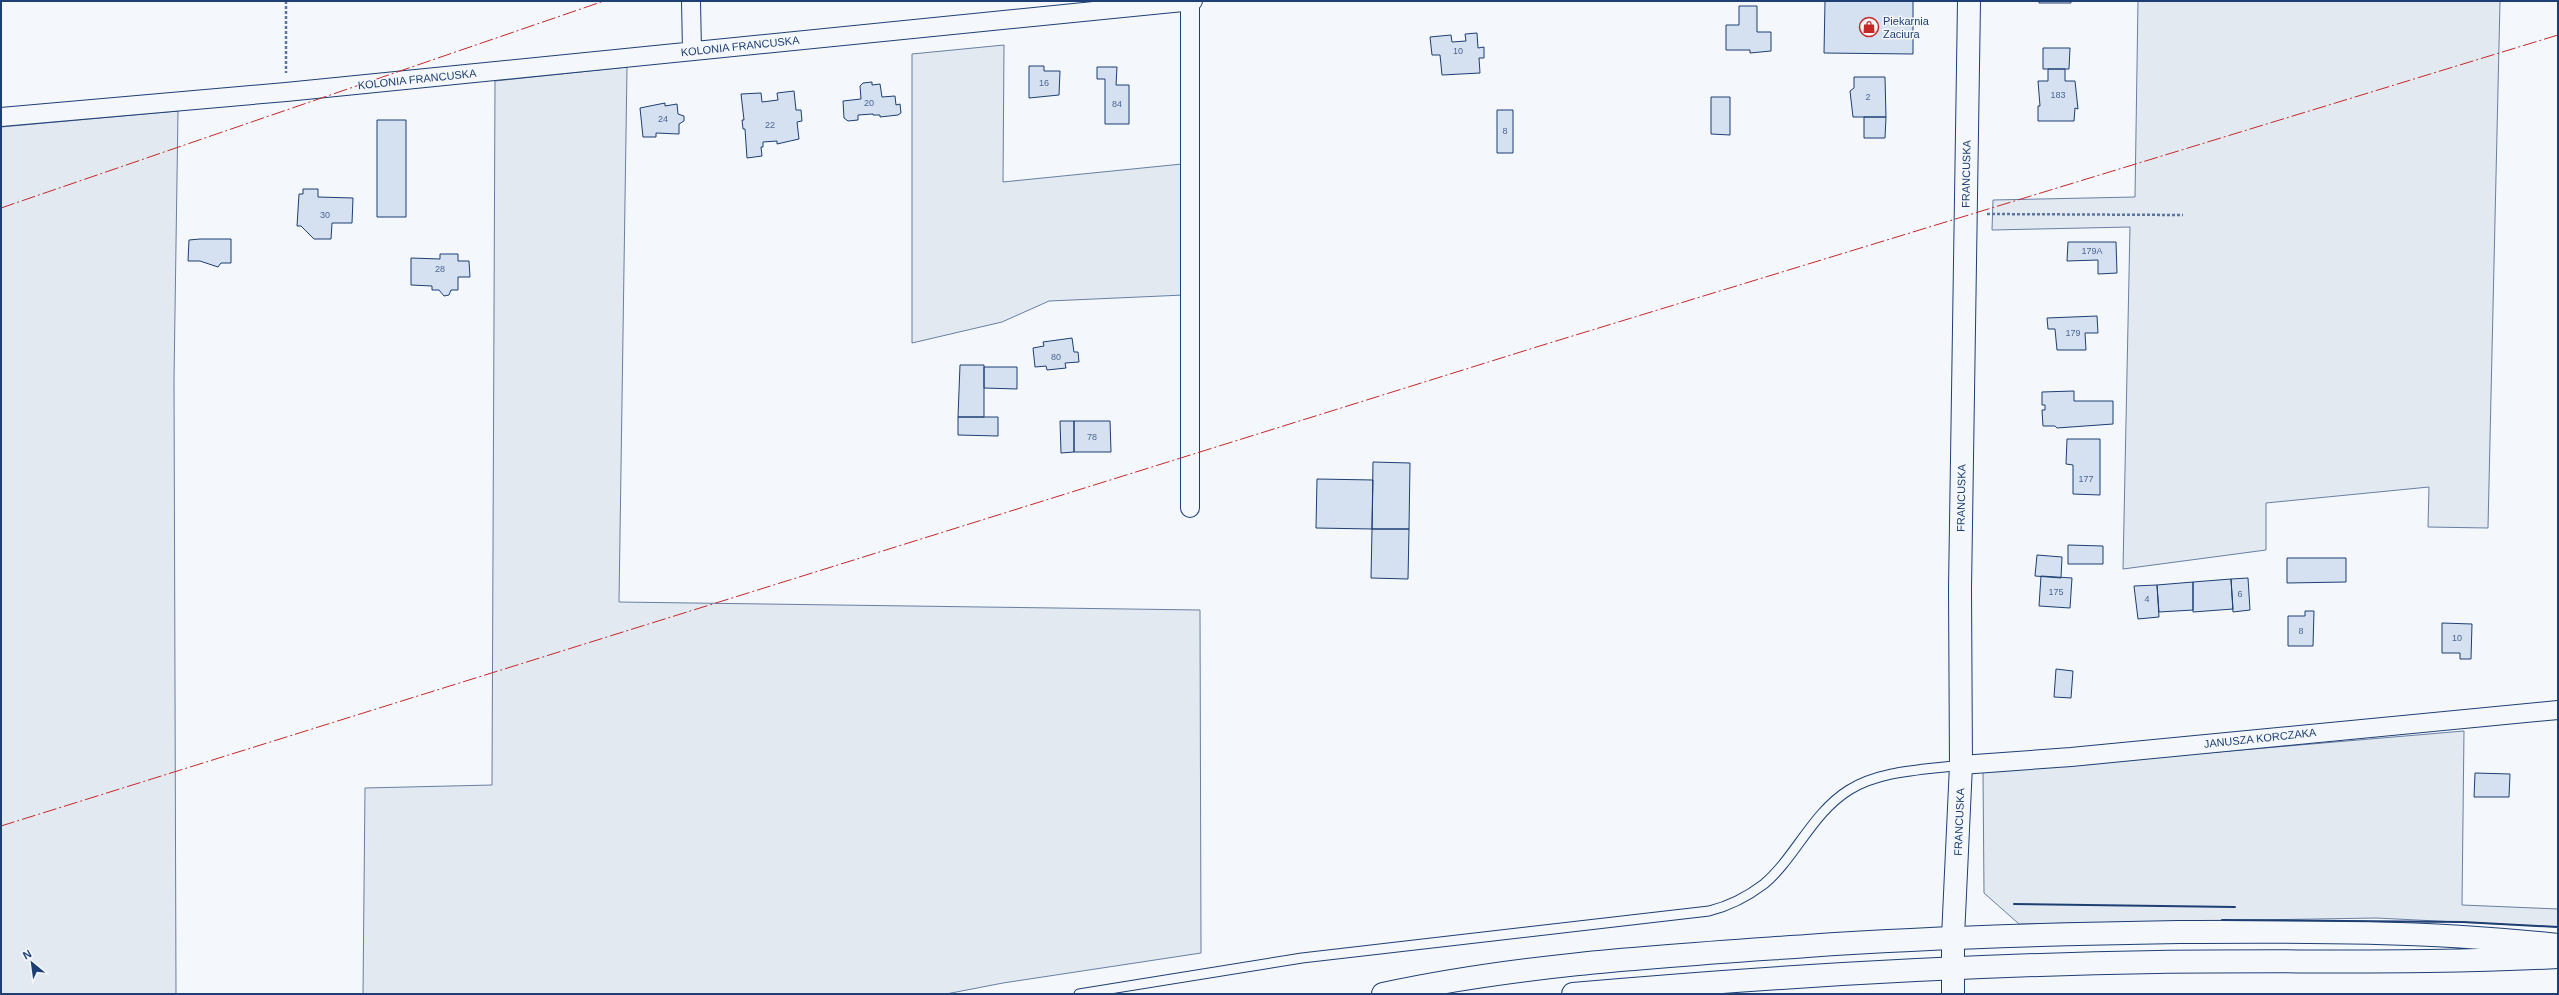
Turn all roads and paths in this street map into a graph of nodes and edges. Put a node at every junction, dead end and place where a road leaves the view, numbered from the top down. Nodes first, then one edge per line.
1 (286, 1) edge
2 (691, 1) edge
3 (1190, 1) edge
4 (1193, 1) edge
5 (1969, 1) edge
6 (692, 51) junction
7 (286, 92) junction
8 (1, 117) edge
9 (1965, 213) junction
10 (2183, 215) dead end
11 (1190, 508) dead end
12 (2558, 710) edge
13 (1961, 765) junction
14 (1953, 937) junction
15 (2558, 946) edge
16 (2558, 957) edge
17 (1953, 967) junction
18 (1079, 994) edge
19 (1383, 994) edge
20 (1573, 994) edge
21 (1953, 994) edge

1 - 7 path
2 - 6 street
3 - 4 street, KOLONIA FRANCUSKA
3 - 6 street, KOLONIA FRANCUSKA
3 - 11 street
5 - 9 main road, FRANCUSKA
6 - 7 street, KOLONIA FRANCUSKA
7 - 8 street, KOLONIA FRANCUSKA
9 - 10 path
9 - 13 main road, FRANCUSKA
12 - 13 street, JANUSZA KORCZAKA
13 - 14 main road, FRANCUSKA
13 - 18 lane
14 - 15 main road
14 - 17 main road, FRANCUSKA
14 - 19 main road
16 - 17 main road
17 - 20 main road
17 - 21 main road, FRANCUSKA

